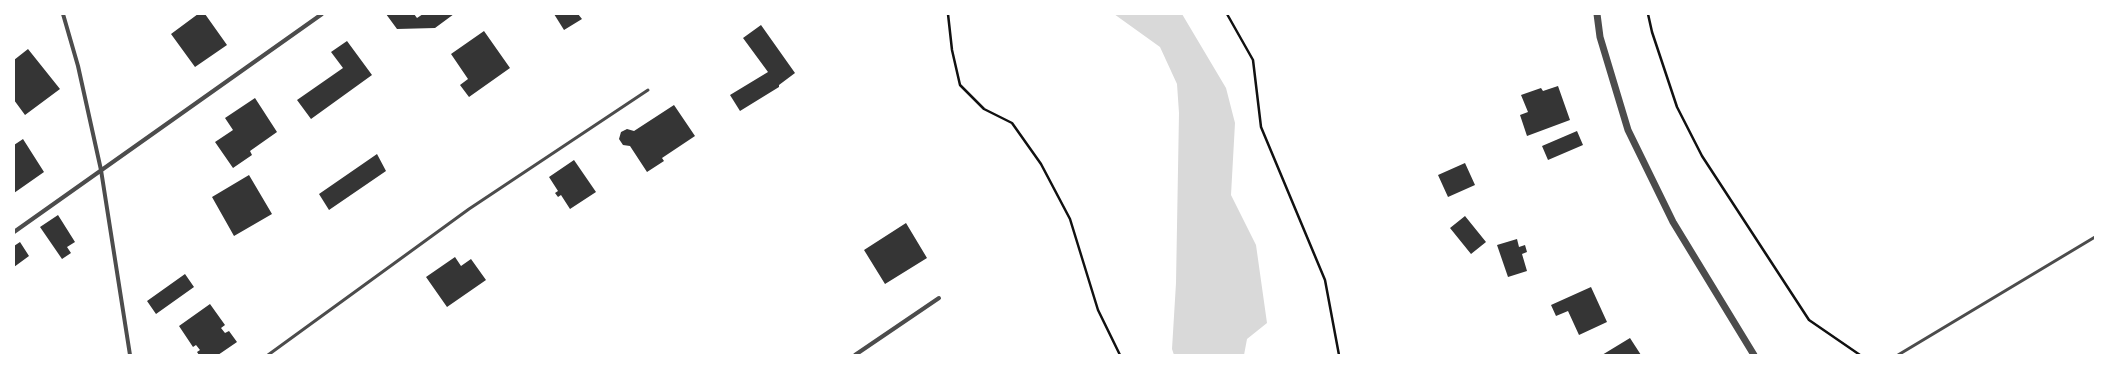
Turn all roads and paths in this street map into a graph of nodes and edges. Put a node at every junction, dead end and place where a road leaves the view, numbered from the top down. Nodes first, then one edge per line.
1 (63, 14) edge
2 (322, 14) edge
3 (948, 14) edge
4 (1227, 14) edge
5 (1597, 14) edge
6 (1648, 14) edge
7 (648, 90) dead end
8 (101, 170) junction
9 (14, 232) edge
10 (2095, 237) edge
11 (938, 298) dead end
12 (130, 355) edge
13 (268, 355) edge
14 (855, 355) edge
15 (1120, 355) edge
16 (1339, 355) edge
17 (1754, 355) edge
18 (1860, 355) edge
19 (1898, 355) edge

1 - 8 street
2 - 8 street
3 - 15 path
4 - 16 path
5 - 17 street
6 - 18 path
7 - 13 lane
8 - 9 street
8 - 12 street
10 - 19 lane
11 - 14 street

